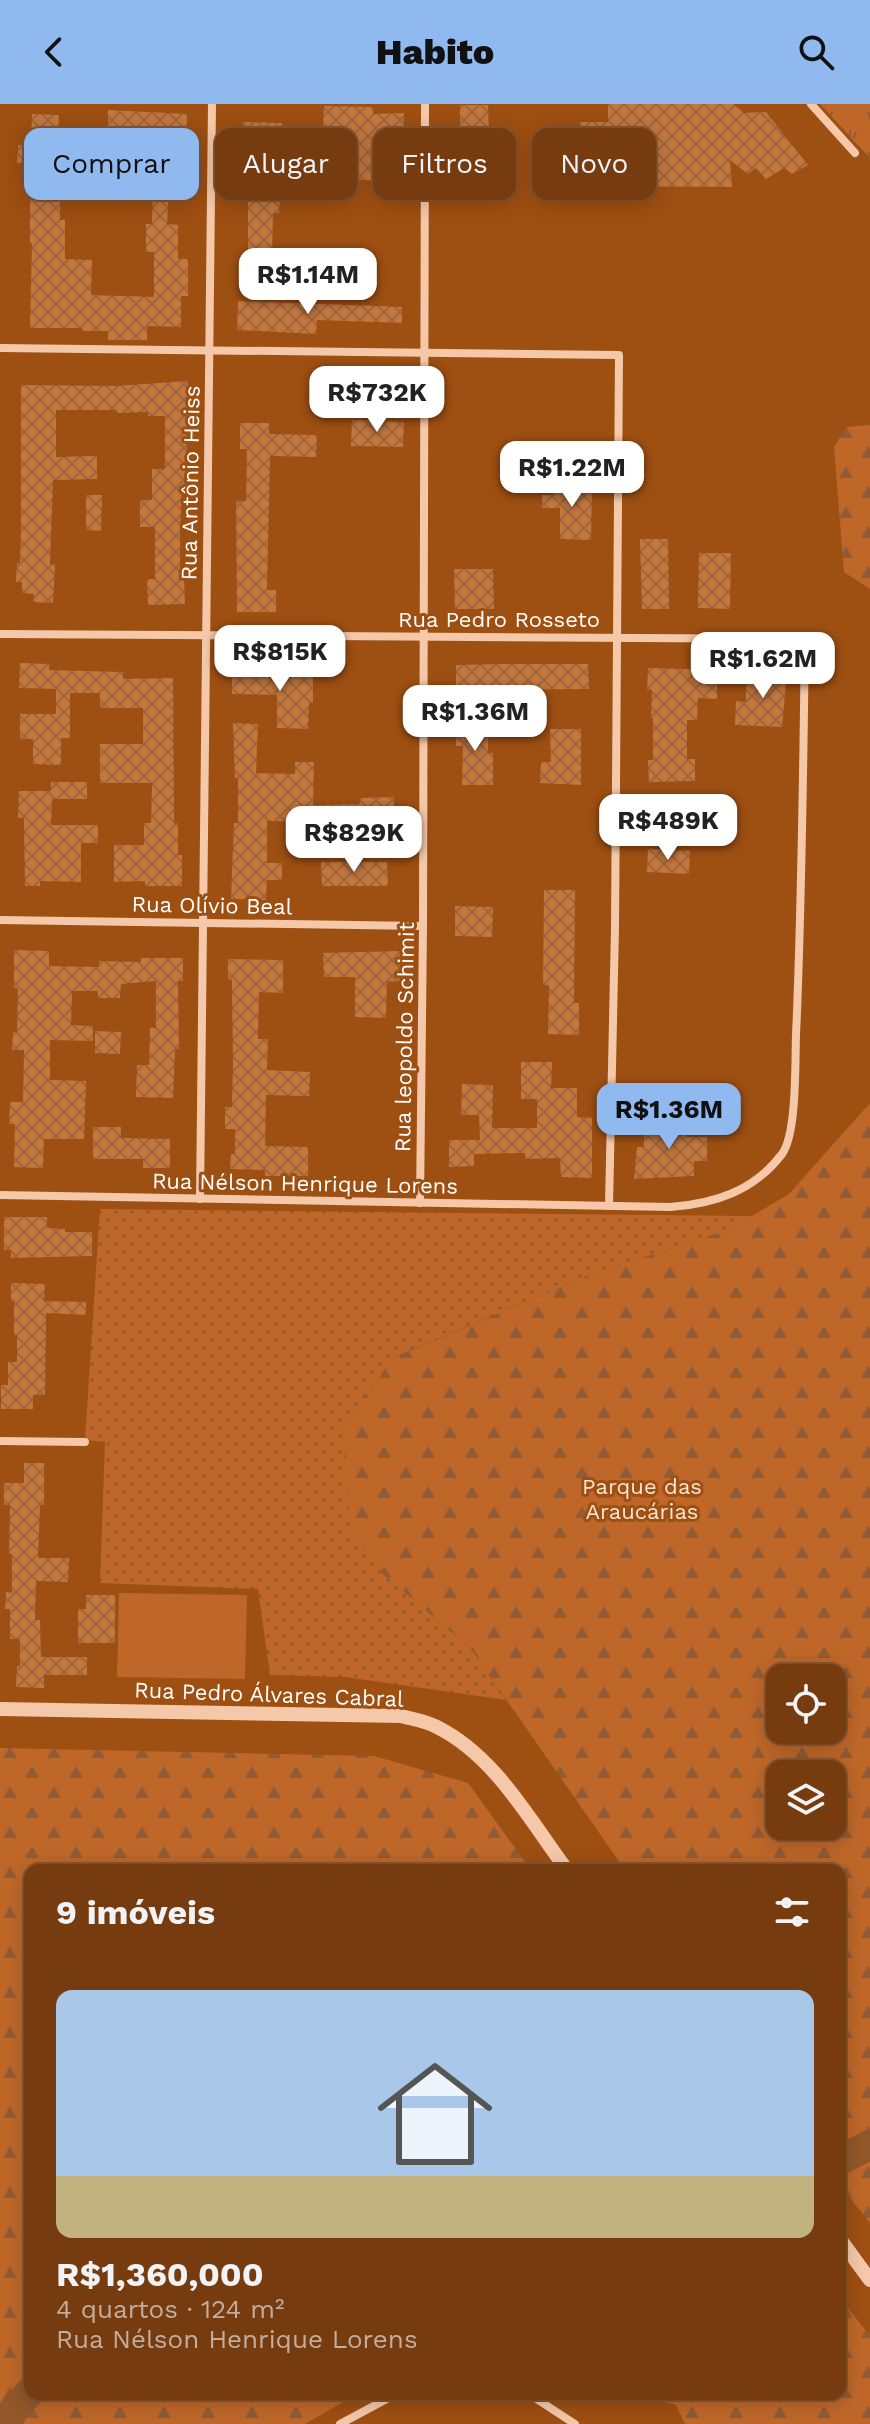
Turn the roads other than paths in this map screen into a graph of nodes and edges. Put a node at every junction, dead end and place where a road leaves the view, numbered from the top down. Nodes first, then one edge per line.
1 (212, 104) edge
2 (425, 104) edge
3 (811, 104) edge
4 (855, 153) dead end
5 (0, 348) edge
6 (209, 350) junction
7 (424, 353) junction
8 (0, 634) edge
9 (206, 635) junction
10 (424, 637) junction
11 (617, 638) junction
12 (805, 639) joint
13 (0, 920) edge
14 (203, 923) junction
15 (423, 926) junction
16 (0, 1195) edge
17 (200, 1199) junction
18 (420, 1203) junction
19 (609, 1206) junction
20 (0, 1441) edge
21 (85, 1442) dead end
22 (0, 1709) edge
23 (563, 1864) edge
24 (846, 2247) edge
25 (870, 2280) edge
26 (385, 2400) edge
27 (538, 2400) edge
28 (340, 2424) edge
29 (575, 2424) edge

1 - 6 street, Rua Antônio Heiss
2 - 7 street, Rua leopoldo Schimit
3 - 4 street
5 - 6 street
6 - 7 street
6 - 9 street, Rua Antônio Heiss
7 - 10 street, Rua leopoldo Schimit
7 - 11 street
8 - 9 street, Rua Pedro Rosseto
9 - 10 street, Rua Pedro Rosseto
9 - 14 street, Rua Antônio Heiss
10 - 11 street, Rua Pedro Rosseto
10 - 15 street, Rua leopoldo Schimit
11 - 12 street, Rua Pedro Rosseto
11 - 19 street
12 - 19 street, Rua Nélson Henrique Lorens
13 - 14 street, Rua Olívio Beal
14 - 15 street, Rua Olívio Beal
14 - 17 street, Rua Antônio Heiss
15 - 18 street, Rua leopoldo Schimit
16 - 17 street, Rua Nélson Henrique Lorens
17 - 18 street, Rua Nélson Henrique Lorens
18 - 19 street, Rua Nélson Henrique Lorens
20 - 21 street
22 - 23 street, Rua Pedro Álvares Cabral
24 - 25 street
26 - 28 street
27 - 29 street

